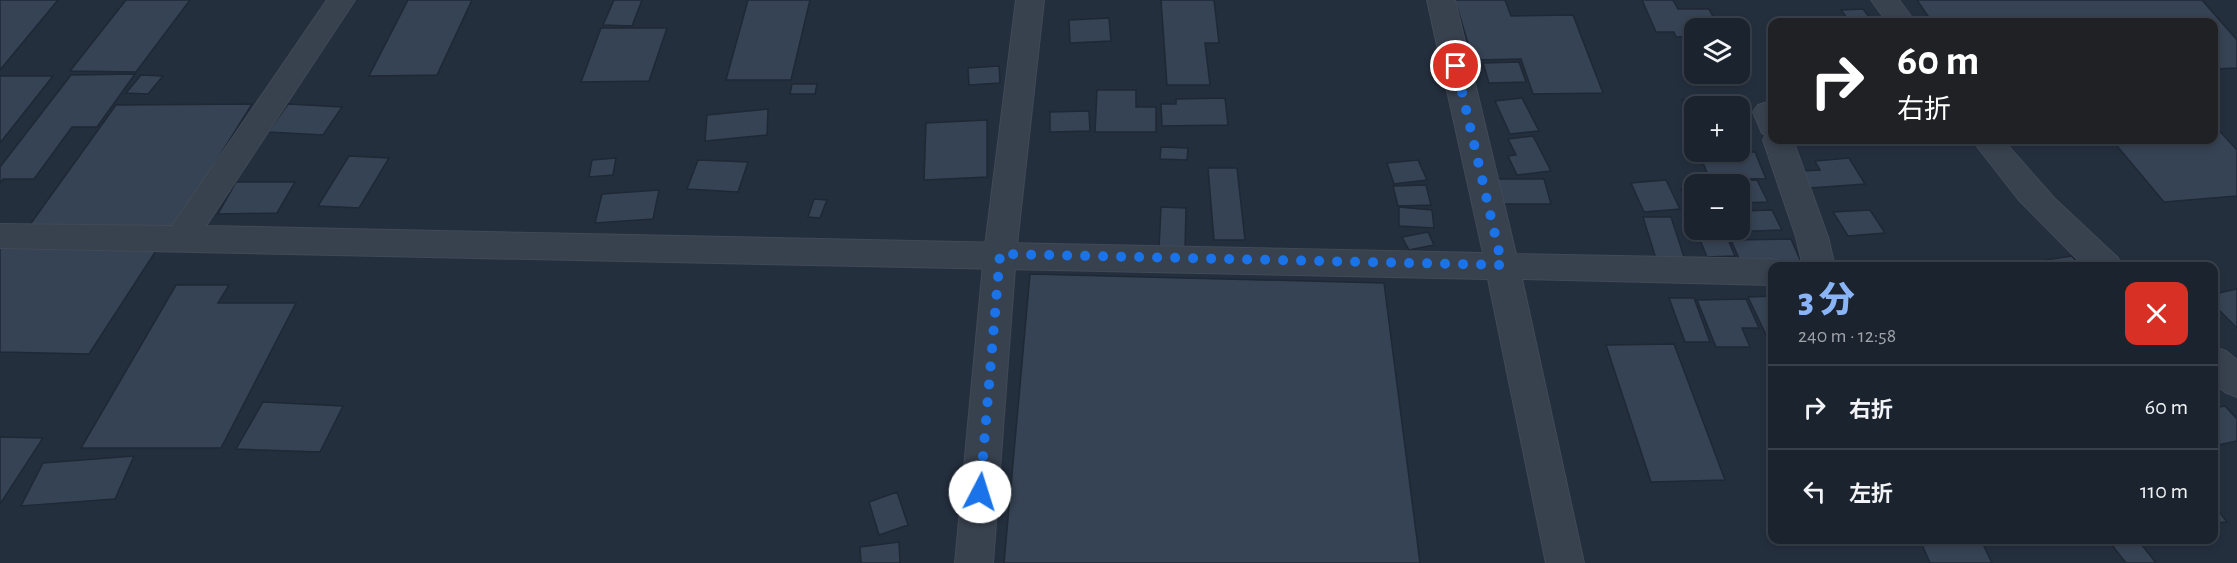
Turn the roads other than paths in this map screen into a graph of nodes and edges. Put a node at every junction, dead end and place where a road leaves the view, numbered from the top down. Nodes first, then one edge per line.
1 (340, 0) edge
2 (1030, 0) edge
3 (1441, 0) edge
4 (1885, 0) edge
5 (1898, 18) edge
6 (1779, 144) edge
7 (1990, 144) edge
8 (0, 236) edge
9 (181, 238) junction
10 (1000, 254) junction
11 (1818, 262) edge
12 (2100, 262) edge
13 (1502, 265) junction
14 (1768, 272) edge
15 (2218, 365) edge
16 (2237, 382) edge
17 (974, 563) edge
18 (1565, 563) edge

1 - 9 street
2 - 10 street
3 - 13 street
4 - 5 street
6 - 11 street
7 - 12 street
8 - 9 street
9 - 10 street
10 - 13 street
10 - 17 street
13 - 14 street
13 - 18 street
15 - 16 street

